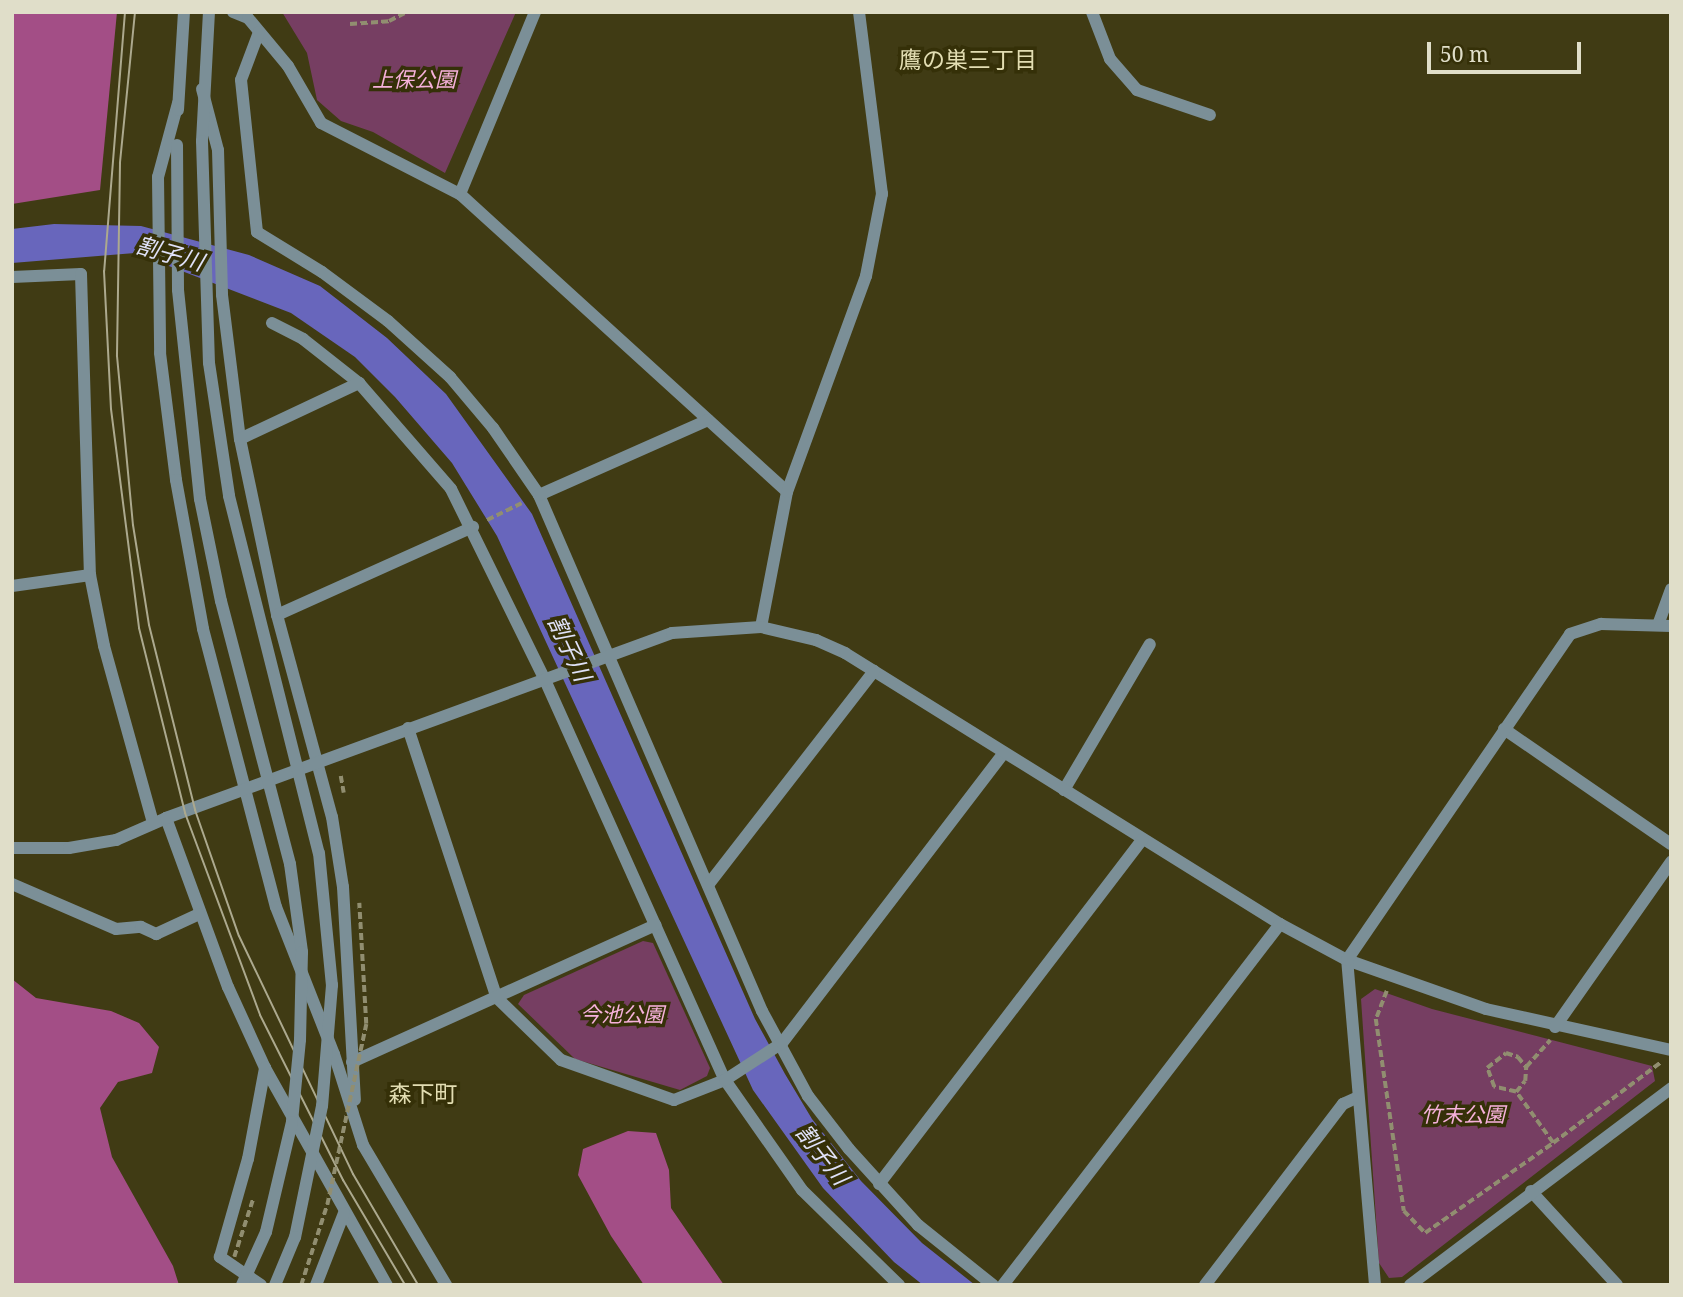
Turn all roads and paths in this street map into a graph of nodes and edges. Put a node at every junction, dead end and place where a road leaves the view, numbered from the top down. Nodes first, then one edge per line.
1 (184, 12) edge
2 (209, 12) edge
3 (233, 12) edge
4 (407, 12) edge
5 (535, 12) edge
6 (859, 12) edge
7 (1092, 12) edge
8 (350, 24) dead end
9 (259, 32) junction
10 (202, 89) junction
11 (178, 103) junction
12 (1210, 115) dead end
13 (460, 194) junction
14 (12, 277) edge
15 (272, 323) dead end
16 (359, 383) junction
17 (708, 420) junction
18 (240, 439) junction
19 (787, 492) junction
20 (535, 498) junction
21 (477, 524) junction
22 (89, 575) junction
23 (12, 586) edge
24 (1671, 590) edge
25 (277, 615) junction
26 (1664, 626) edge
27 (761, 627) junction
28 (1150, 644) dead end
29 (608, 659) junction
30 (874, 671) junction
31 (550, 678) junction
32 (408, 728) junction
33 (1504, 729) junction
34 (1003, 754) junction
35 (318, 763) junction
36 (248, 790) junction
37 (1065, 790) junction
38 (166, 817) junction
39 (153, 823) junction
40 (1143, 839) junction
41 (1671, 844) edge
42 (12, 848) edge
43 (1671, 862) edge
44 (12, 884) edge
45 (708, 886) junction
46 (359, 903) dead end
47 (199, 914) junction
48 (1280, 924) junction
49 (655, 925) junction
50 (1347, 960) junction
51 (1393, 976) junction
52 (497, 998) junction
53 (1555, 1027) junction
54 (780, 1046) junction
55 (1666, 1049) edge
56 (352, 1062) junction
57 (1526, 1067) junction
58 (265, 1068) junction
59 (729, 1078) junction
60 (1671, 1088) edge
61 (1516, 1092) junction
62 (1356, 1098) junction
63 (1553, 1143) junction
64 (363, 1145) junction
65 (879, 1184) junction
66 (1531, 1191) junction
67 (253, 1199) dead end
68 (344, 1213) junction
69 (230, 1268) dead end
70 (242, 1285) edge
71 (261, 1285) edge
72 (275, 1285) edge
73 (301, 1285) edge
74 (316, 1285) edge
75 (387, 1285) edge
76 (446, 1285) edge
77 (899, 1285) edge
78 (993, 1285) edge
79 (1003, 1285) edge
80 (1205, 1285) edge
81 (1375, 1285) edge
82 (1410, 1285) edge
83 (1618, 1285) edge

1 - 11 street
2 - 10 street
3 - 9 street
4 - 8 path
5 - 13 street
6 - 19 street
7 - 12 street
9 - 13 street
9 - 20 street
10 - 18 street
10 - 72 street, bridge
11 - 36 street
11 - 70 street, bridge
13 - 17 street
14 - 22 street
15 - 16 street
16 - 18 street
16 - 21 street
17 - 19 street
17 - 20 street
18 - 25 street
19 - 27 street
20 - 21 path
20 - 29 street
21 - 25 street
21 - 31 street
22 - 23 street
22 - 39 street
24 - 26 street
25 - 35 street
26 - 33 street
27 - 29 street
27 - 30 street
28 - 37 street
29 - 31 street
29 - 45 street
30 - 34 street
30 - 45 street
31 - 32 street
31 - 49 street
32 - 35 street
32 - 52 street
33 - 41 street
33 - 50 street
34 - 37 street
34 - 54 street
35 - 36 street
35 - 56 street
36 - 38 street
36 - 64 street
37 - 40 street
38 - 39 street
38 - 47 street
39 - 42 street
40 - 48 street
40 - 65 street
43 - 53 street
44 - 47 street
45 - 54 street
46 - 73 path, bridge
47 - 58 street
48 - 50 street
48 - 79 street
49 - 52 street
49 - 59 street
50 - 51 street
50 - 62 street
51 - 53 street
51 - 63 path
52 - 56 street
52 - 59 street
53 - 55 street
53 - 57 path
54 - 59 street
54 - 65 street
55 - 63 path
56 - 64 street
57 - 61 path
57 - 61 path
58 - 68 street
58 - 71 street
59 - 77 street
60 - 66 street
61 - 63 path
62 - 80 street
62 - 81 street
64 - 76 street
65 - 78 street
66 - 82 street
66 - 83 street
67 - 69 path, bridge
68 - 74 street
68 - 75 street

